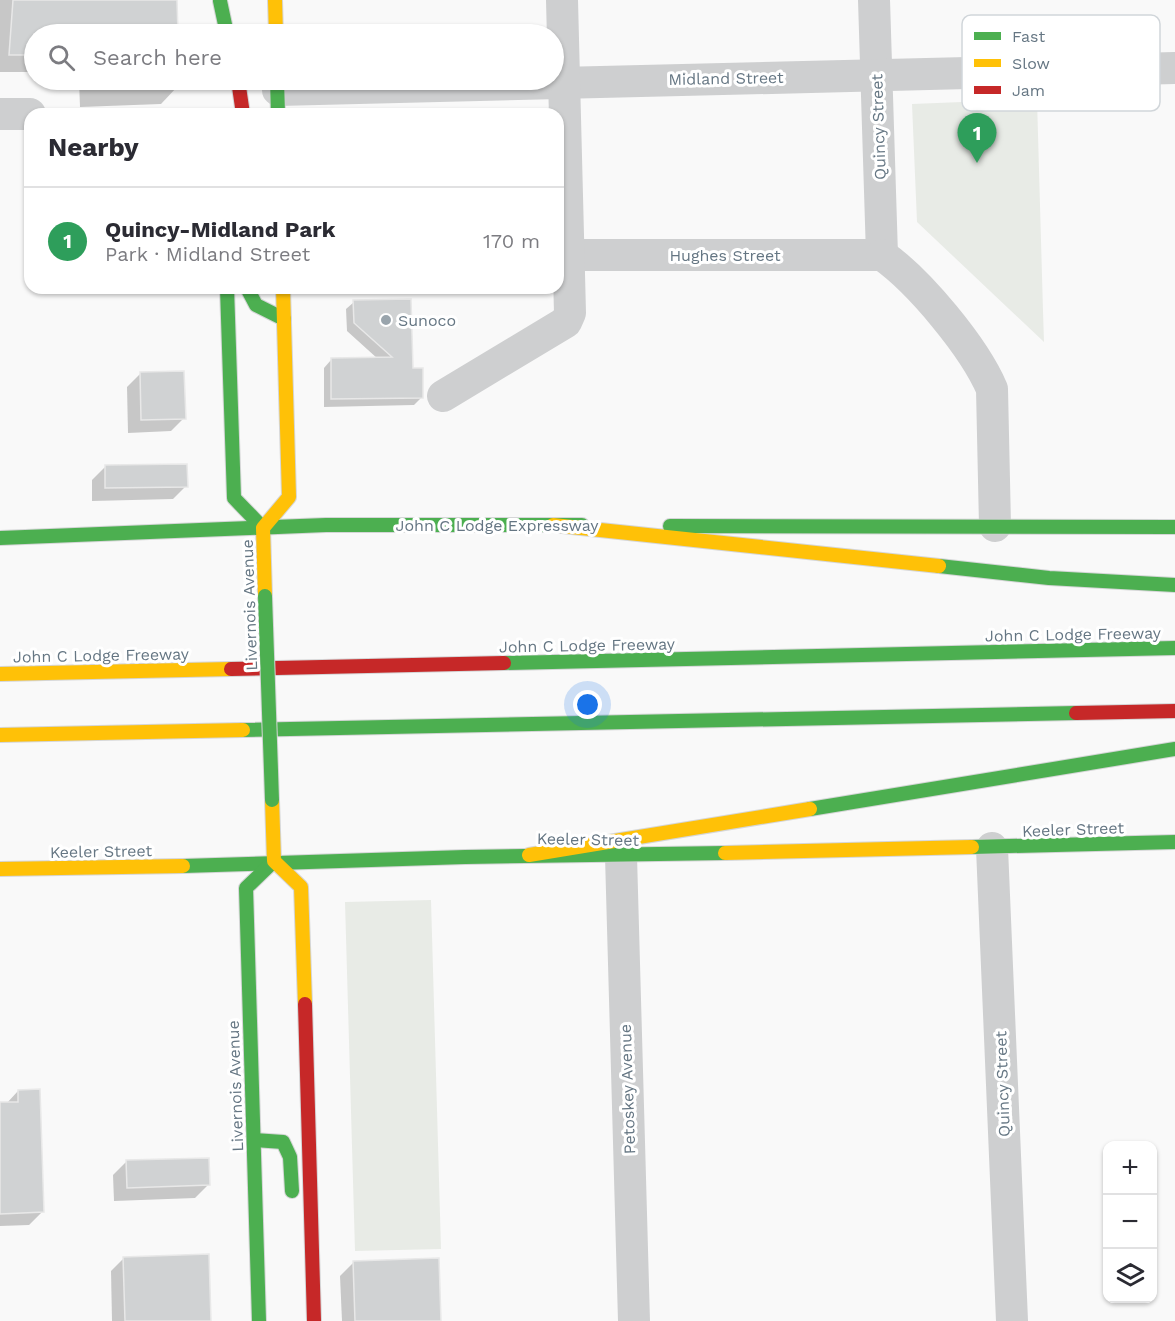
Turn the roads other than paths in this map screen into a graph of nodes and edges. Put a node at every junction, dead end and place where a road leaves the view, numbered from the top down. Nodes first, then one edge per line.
1 (220, 0) edge
2 (275, 0) edge
3 (562, 0) edge
4 (874, 0) edge
5 (220, 24) edge
6 (225, 24) edge
7 (276, 24) edge
8 (563, 24) edge
9 (1160, 68) edge
10 (1175, 68) edge
11 (962, 73) edge
12 (877, 75) junction
13 (564, 82) joint
14 (239, 90) edge
15 (373, 90) edge
16 (278, 94) edge
17 (242, 108) edge
18 (0, 114) edge
19 (24, 114) edge
20 (569, 255) junction
21 (882, 255) junction
22 (227, 294) edge
23 (250, 294) edge
24 (283, 294) edge
25 (284, 319) junction
26 (443, 396) dead end
27 (553, 525) junction
28 (995, 526) junction
29 (1175, 527) edge
30 (263, 528) junction
31 (0, 538) edge
32 (1175, 585) edge
33 (1175, 648) edge
34 (0, 674) edge
35 (1175, 711) edge
36 (0, 735) edge
37 (1175, 749) edge
38 (1175, 842) edge
39 (992, 848) junction
40 (530, 855) junction
41 (621, 856) junction
42 (274, 861) junction
43 (0, 868) edge
44 (254, 1140) junction
45 (292, 1206) dead end
46 (259, 1321) edge
47 (314, 1321) edge
48 (634, 1321) edge
49 (1012, 1321) edge

1 - 5 main road
1 - 6 main road
2 - 7 main road
3 - 8 street
4 - 12 street, Quincy Street
9 - 10 street, Midland Street
11 - 12 street, Midland Street
12 - 13 street, Midland Street
12 - 21 street, Quincy Street
13 - 20 street
14 - 17 main road
15 - 16 street, Midland Street
18 - 19 street
20 - 21 street, Hughes Street
20 - 26 street
21 - 28 street
22 - 30 main road, Livernois Avenue
23 - 25 main road
24 - 25 main road, Livernois Avenue
25 - 30 main road, Livernois Avenue
27 - 28 main road, John C Lodge Expressway
27 - 30 main road, John C Lodge Expressway
27 - 32 main road
28 - 29 main road, John C Lodge Expressway
30 - 31 main road, John C Lodge Expressway
30 - 42 main road, Livernois Avenue, bridge
33 - 34 main road, John C Lodge Freeway
35 - 36 main road
37 - 40 main road
38 - 39 main road, Keeler Street
39 - 41 main road, Keeler Street
39 - 49 street, Quincy Street
40 - 41 main road, Keeler Street
40 - 42 main road, Keeler Street
41 - 48 street, Petoskey Avenue
42 - 43 main road, Keeler Street
42 - 44 main road, Livernois Avenue
42 - 47 main road
44 - 45 main road
44 - 46 main road, Livernois Avenue

